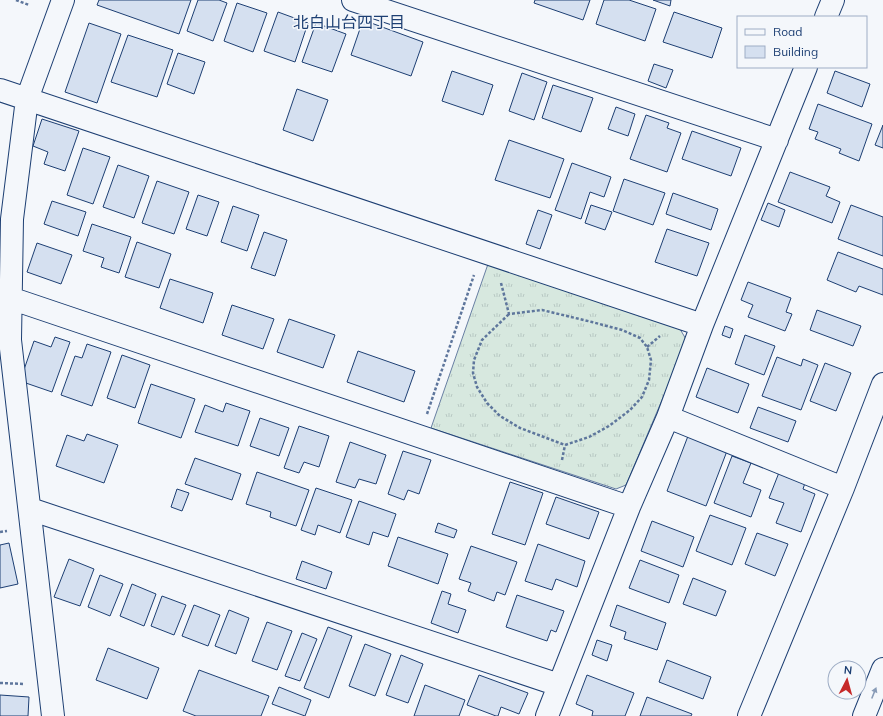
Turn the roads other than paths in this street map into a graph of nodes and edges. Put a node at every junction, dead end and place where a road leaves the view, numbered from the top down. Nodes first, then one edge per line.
1 (63, 0) edge
2 (353, 0) edge
3 (833, 0) edge
4 (826, 16) edge
5 (806, 68) edge
6 (0, 90) edge
7 (27, 99) junction
8 (777, 140) junction
9 (10, 298) junction
10 (702, 325) junction
11 (883, 384) edge
12 (668, 417) junction
13 (843, 488) junction
14 (629, 507) junction
15 (30, 509) junction
16 (883, 669) edge
17 (559, 685) junction
18 (53, 716) edge
19 (547, 716) edge
20 (749, 716) edge
21 (864, 716) edge

1 - 7 main road
2 - 8 main road
3 - 4 main road
5 - 8 main road
6 - 7 main road
7 - 9 main road
7 - 10 main road
8 - 10 main road
9 - 14 main road
9 - 15 main road
10 - 12 main road
11 - 13 main road
12 - 13 main road
12 - 14 main road
13 - 20 main road
14 - 17 main road
15 - 17 main road
15 - 18 main road
21 -> 16 main road
17 - 19 main road

